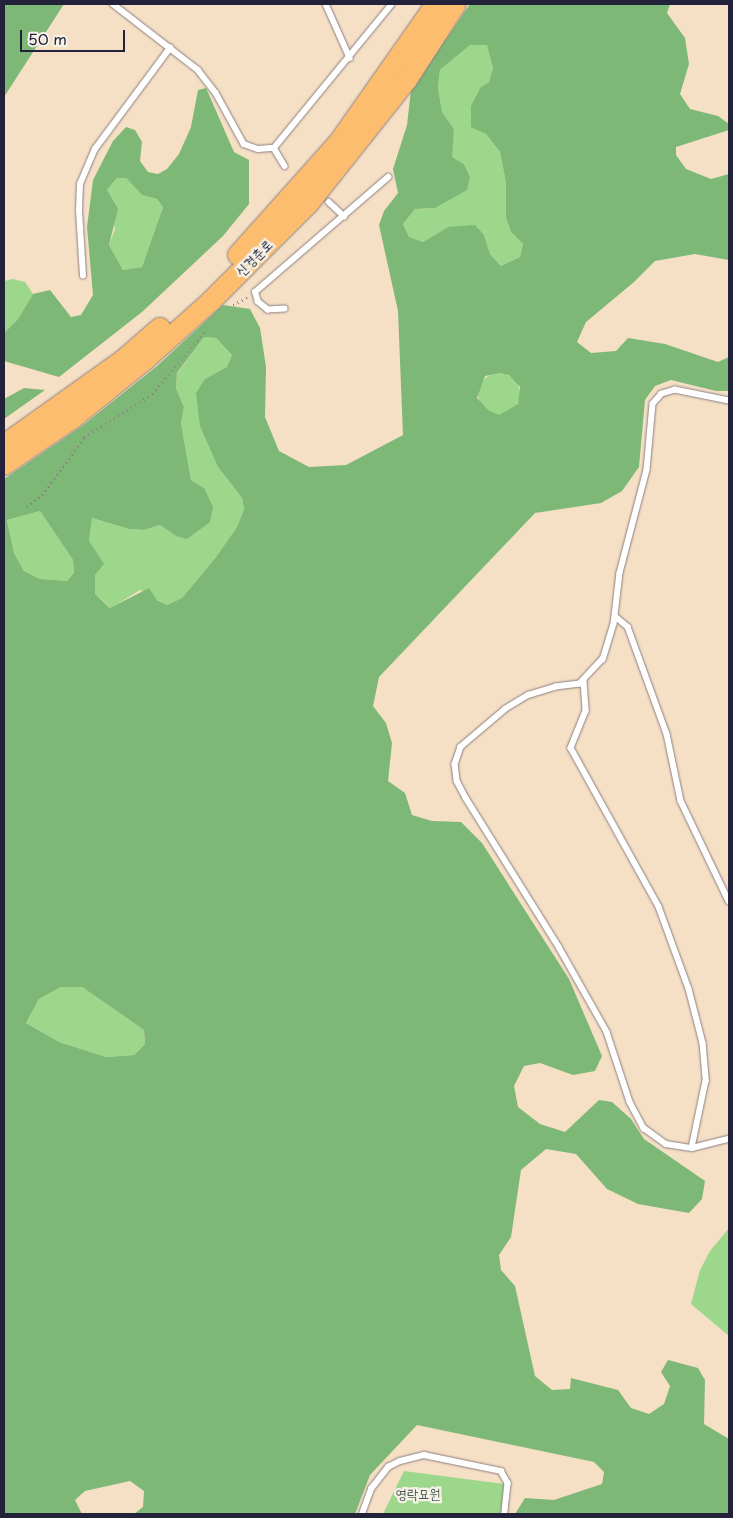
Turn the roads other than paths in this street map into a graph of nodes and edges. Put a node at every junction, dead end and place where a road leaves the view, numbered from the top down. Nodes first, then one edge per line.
1 (113, 4) edge
2 (326, 4) edge
3 (392, 4) edge
4 (436, 4) edge
5 (456, 4) edge
6 (170, 48) junction
7 (350, 58) junction
8 (274, 148) junction
9 (285, 166) dead end
10 (388, 177) dead end
11 (329, 202) dead end
12 (344, 216) junction
13 (83, 276) dead end
14 (285, 309) dead end
15 (729, 401) edge
16 (4, 445) edge
17 (4, 465) edge
18 (615, 616) junction
19 (584, 681) junction
20 (729, 901) edge
21 (729, 1139) edge
22 (692, 1148) junction
23 (362, 1514) edge
24 (505, 1514) edge

1 - 6 lane
2 - 7 lane
3 - 7 lane
4 - 16 highway, 신경춘로
5 - 17 highway, 신경춘로
6 - 8 lane
6 - 13 lane
7 - 8 lane
8 - 9 lane
10 - 12 lane
11 - 12 lane
12 - 14 lane
15 - 18 lane
18 - 19 lane
18 - 20 lane
19 - 22 lane
19 - 22 lane
21 - 22 lane
23 - 24 lane

